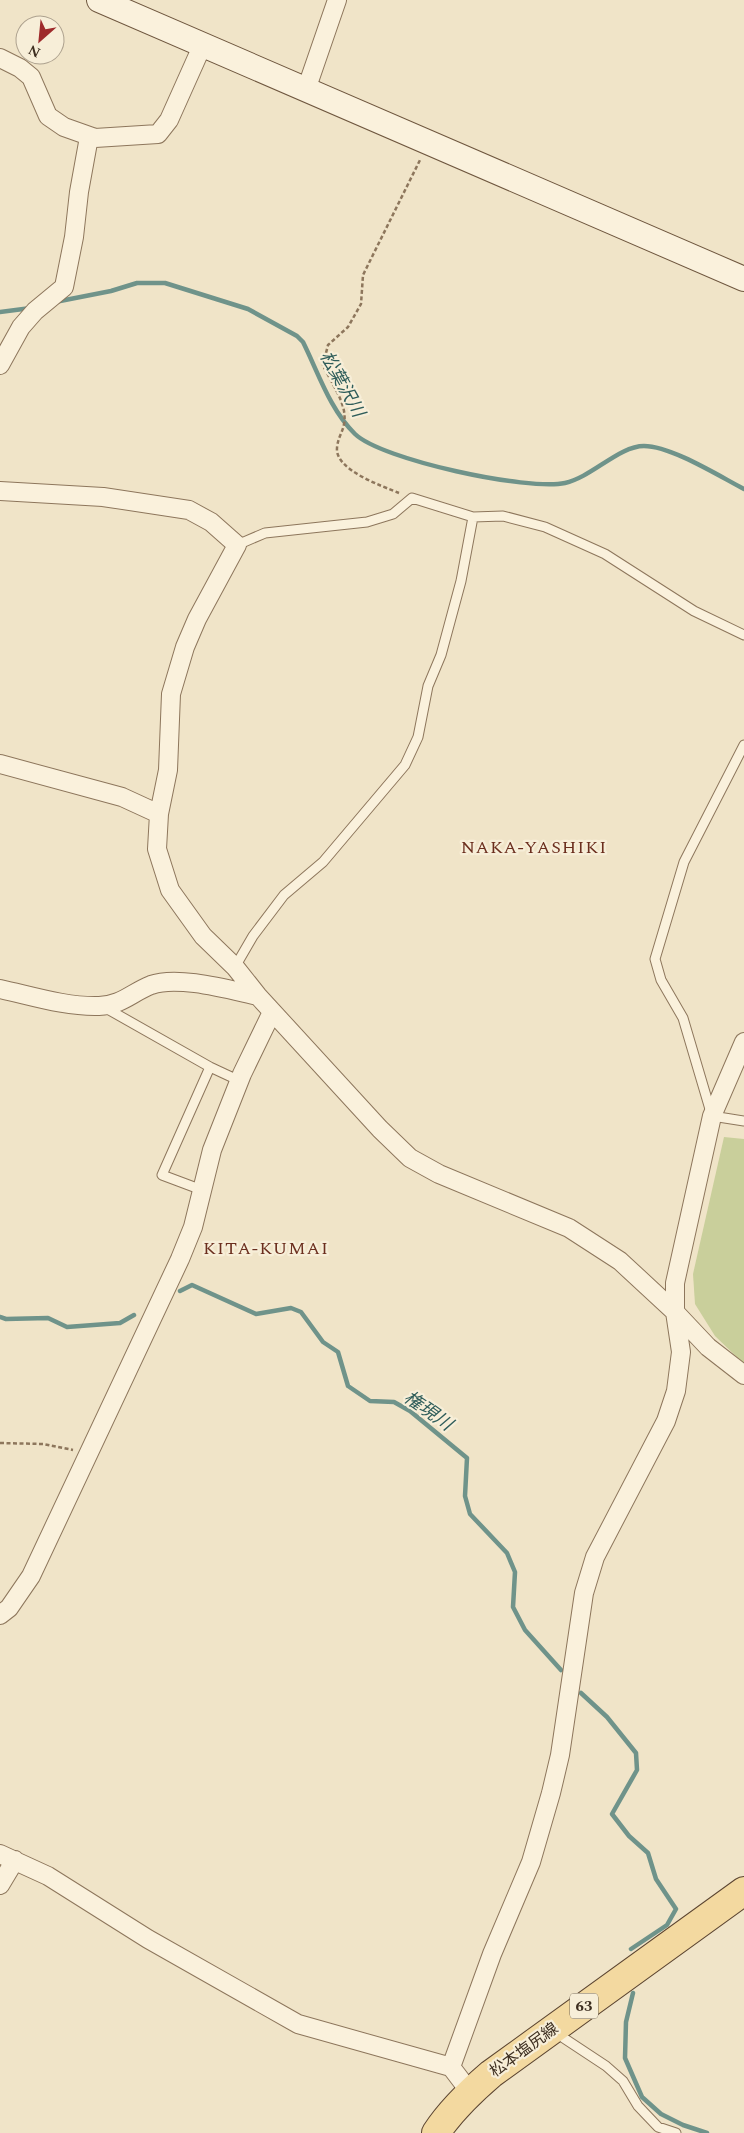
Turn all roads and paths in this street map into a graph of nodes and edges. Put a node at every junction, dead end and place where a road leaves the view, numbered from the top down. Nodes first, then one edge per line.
1 (99, 0) edge
2 (337, 0) edge
3 (203, 44) junction
4 (0, 58) edge
5 (306, 90) junction
6 (89, 137) junction
7 (428, 142) junction
8 (744, 279) edge
9 (0, 365) edge
10 (0, 492) edge
11 (412, 498) junction
12 (472, 517) junction
13 (237, 545) junction
14 (744, 635) edge
15 (744, 745) edge
16 (0, 764) edge
17 (160, 814) junction
18 (235, 967) junction
19 (0, 989) edge
20 (258, 996) junction
21 (101, 1006) junction
22 (272, 1012) junction
23 (744, 1042) edge
24 (210, 1067) junction
25 (240, 1081) junction
26 (712, 1116) junction
27 (744, 1121) edge
28 (202, 1190) junction
29 (675, 1312) junction
30 (744, 1375) edge
31 (0, 1443) edge
32 (89, 1453) junction
33 (0, 1615) edge
34 (8, 1857) edge
35 (0, 1885) edge
36 (744, 1891) edge
37 (551, 2030) junction
38 (450, 2067) junction
39 (470, 2092) junction
40 (436, 2133) edge
41 (676, 2133) edge

1 - 3 street
2 - 5 street
3 - 5 street
3 - 6 street
4 - 6 street
5 - 7 street
6 - 9 street
7 - 8 street
7 - 11 path
10 - 13 street
11 - 12 lane
11 - 13 lane
12 - 14 lane
12 - 18 lane
13 - 17 street
15 - 26 lane
16 - 17 street
17 - 18 street
18 - 20 street
19 - 21 street
20 - 21 street
20 - 22 street
21 - 24 lane
22 - 25 street
22 - 29 street
23 - 26 street
24 - 25 lane
24 - 28 lane
25 - 28 street
26 - 27 lane
26 - 29 street
28 - 32 street
29 - 30 street
29 - 38 street
31 - 32 path
32 - 33 street
34 - 35 street
34 - 38 street
36 - 37 main road, 松本塩尻線 / 63
37 - 39 main road, 松本塩尻線 / 63
37 - 41 lane
38 - 39 street
39 - 40 main road, 松本塩尻線 / 63

